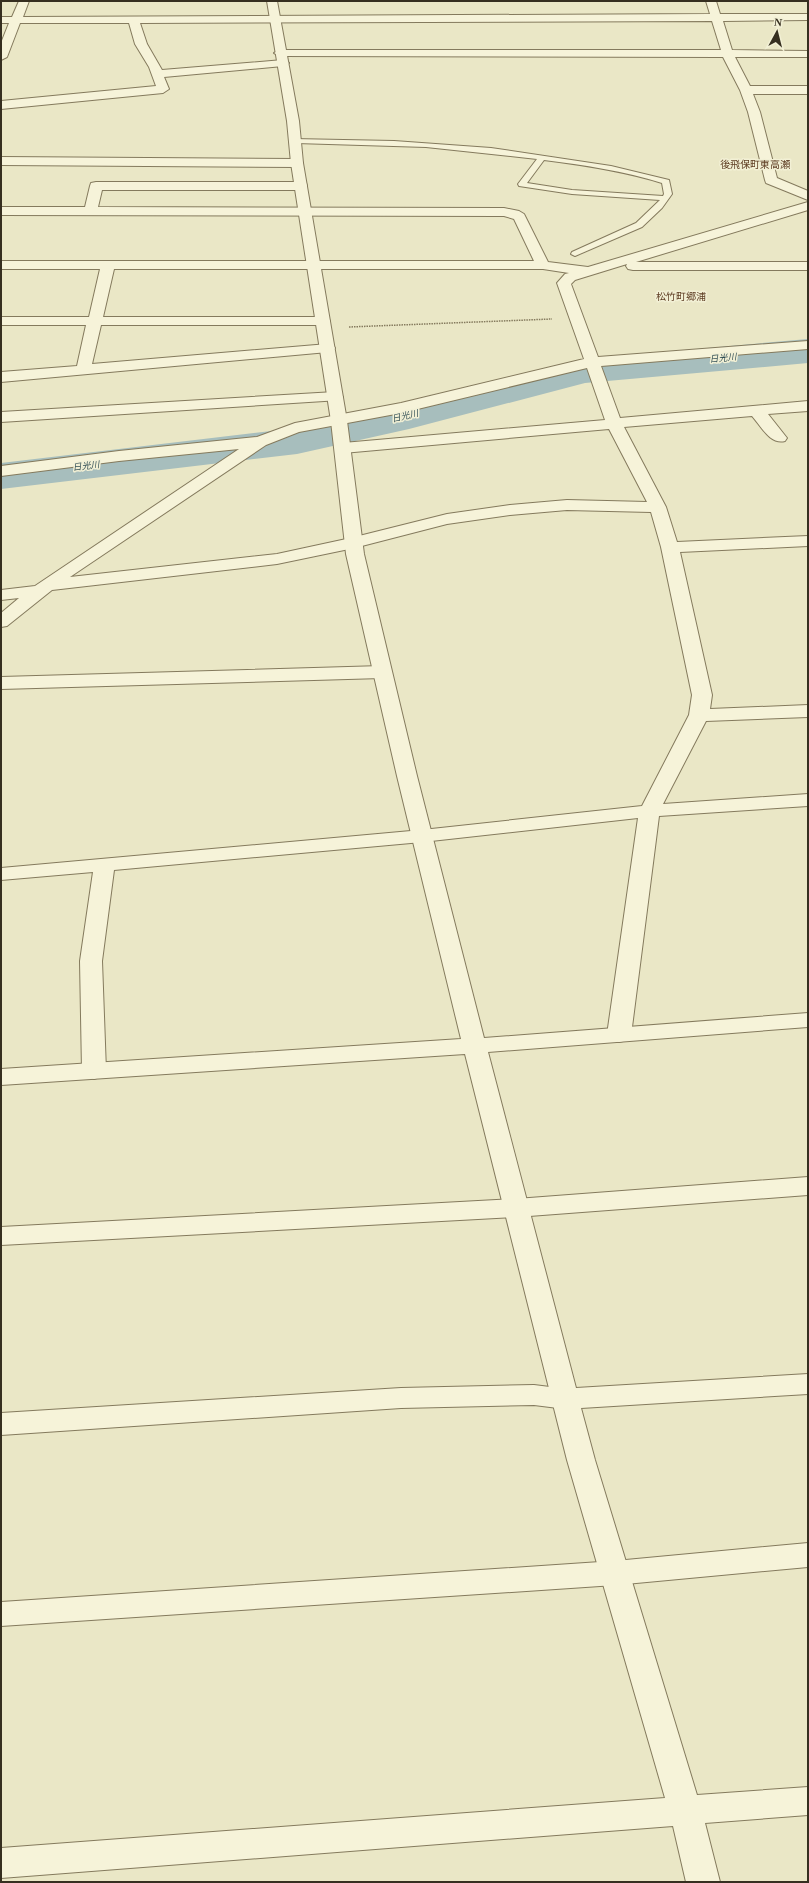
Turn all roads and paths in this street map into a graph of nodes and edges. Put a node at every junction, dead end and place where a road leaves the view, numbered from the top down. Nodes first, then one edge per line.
1 (24, 1) edge
2 (272, 1) edge
3 (711, 1) edge
4 (717, 17) junction
5 (808, 17) edge
6 (1, 20) edge
7 (16, 20) junction
8 (133, 20) junction
9 (276, 20) junction
10 (728, 54) junction
11 (808, 54) edge
12 (1, 56) edge
13 (281, 58) junction
14 (157, 74) junction
15 (746, 90) junction
16 (808, 90) edge
17 (1, 105) edge
18 (296, 141) junction
19 (542, 157) junction
20 (1, 161) edge
21 (297, 163) junction
22 (301, 186) junction
23 (808, 196) edge
24 (665, 198) junction
25 (808, 206) edge
26 (1, 211) edge
27 (91, 211) junction
28 (305, 211) junction
29 (575, 254) dead end
30 (1, 265) edge
31 (108, 265) junction
32 (543, 265) junction
33 (314, 266) junction
34 (609, 266) junction
35 (808, 266) edge
36 (590, 271) junction
37 (575, 318) junction
38 (1, 321) edge
39 (95, 321) junction
40 (324, 324) junction
41 (808, 345) edge
42 (328, 348) junction
43 (592, 367) junction
44 (83, 371) junction
45 (1, 378) edge
46 (335, 397) junction
47 (808, 406) edge
48 (756, 410) junction
49 (1, 417) edge
50 (614, 422) junction
51 (341, 432) junction
52 (780, 438) dead end
53 (256, 445) junction
54 (1, 471) edge
55 (658, 507) junction
56 (808, 541) edge
57 (354, 543) junction
58 (670, 547) junction
59 (43, 588) junction
60 (1, 595) edge
61 (1, 622) edge
62 (382, 672) junction
63 (1, 684) edge
64 (808, 711) edge
65 (699, 715) junction
66 (808, 800) edge
67 (649, 811) junction
68 (422, 836) junction
69 (104, 866) junction
70 (1, 874) edge
71 (808, 1020) edge
72 (619, 1035) junction
73 (474, 1046) junction
74 (94, 1071) junction
75 (1, 1077) edge
76 (808, 1186) edge
77 (516, 1208) junction
78 (1, 1236) edge
79 (808, 1384) edge
80 (566, 1399) junction
81 (1, 1424) edge
82 (808, 1555) edge
83 (614, 1573) junction
84 (1, 1614) edge
85 (808, 1801) edge
86 (685, 1810) junction
87 (1, 1863) edge
88 (703, 1882) edge

1 - 7 street
2 - 9 street
3 - 4 street
4 - 5 street
4 - 9 street
4 - 10 street
6 - 7 street
7 - 8 street
7 - 12 street
8 - 9 street
8 - 14 street
9 - 13 street
10 - 11 street
10 - 13 street
10 - 15 street
13 - 14 street
13 - 18 street
14 - 17 street
15 - 16 street
15 - 23 street
18 - 19 lane
18 - 21 street
19 - 24 lane
19 - 24 lane
20 - 21 street
21 - 22 street
22 - 27 street
22 - 28 street
24 - 29 lane
25 - 34 street
26 - 27 street
27 - 28 street
28 - 32 street
28 - 33 street
30 - 31 street
31 - 33 street
31 - 39 street
32 - 33 street
32 - 36 street
33 - 40 street
34 - 35 street
34 - 36 street
36 - 37 street
37 - 40 path
37 - 43 street
38 - 39 street
39 - 40 street
39 - 44 street
40 - 42 street
41 - 43 street
42 - 44 street
42 - 46 street
43 - 50 street
43 - 51 street
44 - 45 street
46 - 49 street
46 - 51 street
47 - 48 street
48 - 50 street
48 - 52 street
50 - 51 street
50 - 55 street
51 - 53 street
51 - 57 street
53 - 54 street
53 - 59 street
55 - 57 street
55 - 58 street
56 - 58 street
57 - 59 street
57 - 62 street
58 - 65 street
59 - 60 street
59 - 61 street
62 - 63 street
62 - 68 street
64 - 65 street
65 - 67 street
66 - 67 street
67 - 68 street
67 - 72 street
68 - 69 street
68 - 73 street
69 - 70 street
69 - 74 street
71 - 72 street
72 - 73 street
73 - 74 street
73 - 77 street
74 - 75 street
76 - 77 street
77 - 78 street
77 - 80 street
79 - 80 street
80 - 81 street
80 - 83 street
82 - 83 street
83 - 84 street
83 - 86 street
85 - 86 street
86 - 87 street
86 - 88 street

